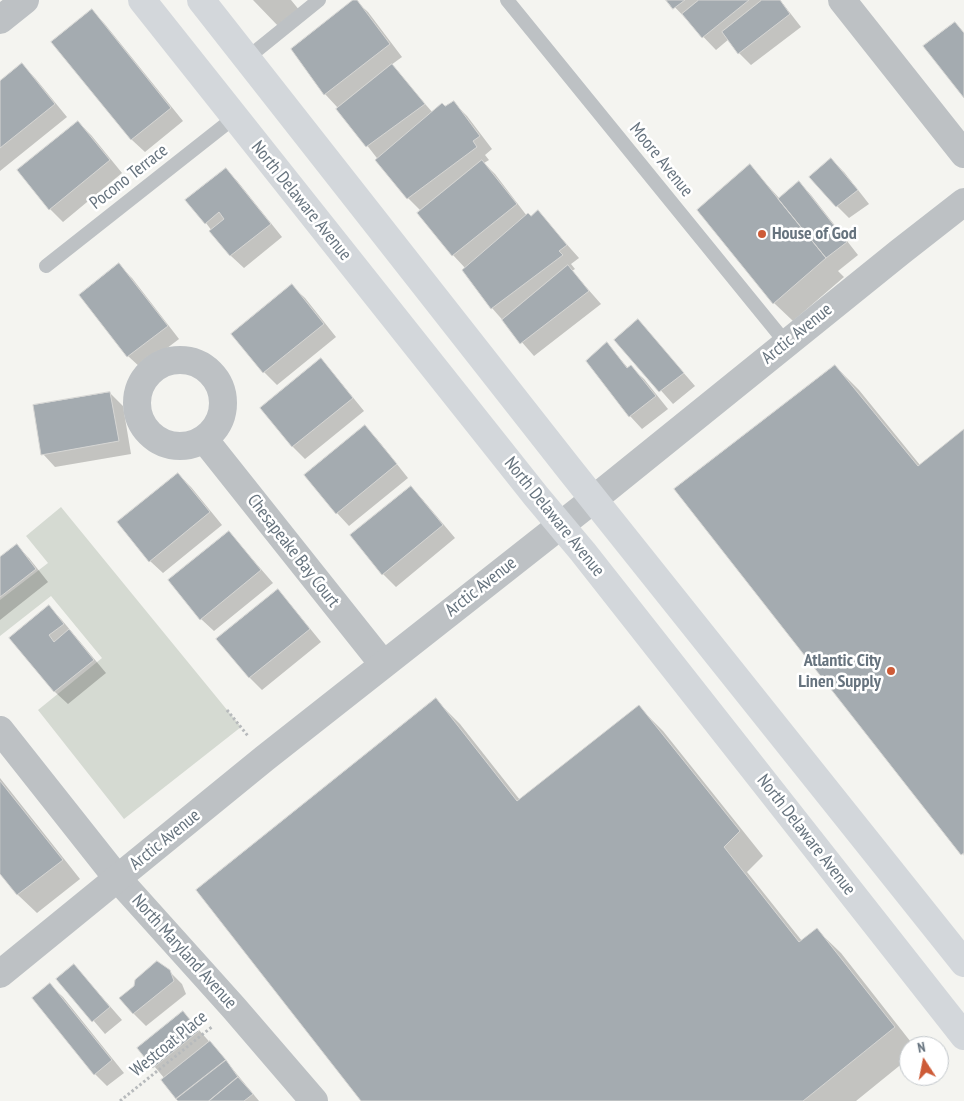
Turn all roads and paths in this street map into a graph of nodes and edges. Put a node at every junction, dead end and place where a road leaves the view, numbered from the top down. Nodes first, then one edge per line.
1 (25, 0) edge
2 (142, 0) edge
3 (201, 0) edge
4 (319, 0) edge
5 (507, 0) edge
6 (842, 0) edge
7 (0, 20) edge
8 (246, 59) junction
9 (235, 117) junction
10 (964, 154) edge
11 (964, 202) edge
12 (46, 266) dead end
13 (786, 343) junction
14 (204, 438) dead end
15 (594, 499) junction
16 (560, 525) junction
17 (382, 664) junction
18 (0, 730) edge
19 (118, 879) junction
20 (964, 962) edge
21 (1, 971) edge
22 (234, 1008) junction
23 (964, 1036) edge
24 (120, 1101) edge
25 (314, 1101) edge

1 - 7 street
2 - 9 highway, North Delaware Avenue
3 - 8 highway
4 - 8 lane
5 - 13 lane, Moore Avenue
6 - 10 street
8 - 15 highway
9 - 12 lane, Pocono Terrace
9 - 16 highway, North Delaware Avenue
11 - 13 street, Arctic Avenue
13 - 15 street, Arctic Avenue
14 - 17 street, Chesapeake Bay Court
15 - 16 street, Arctic Avenue
15 - 20 highway
16 - 17 street, Arctic Avenue
16 - 23 highway, North Delaware Avenue
17 - 19 street, Arctic Avenue
18 - 19 street, North Maryland Avenue
19 - 21 street, Arctic Avenue
19 - 22 street, North Maryland Avenue
22 - 24 path, Westcoat Place
22 - 25 street, North Maryland Avenue

